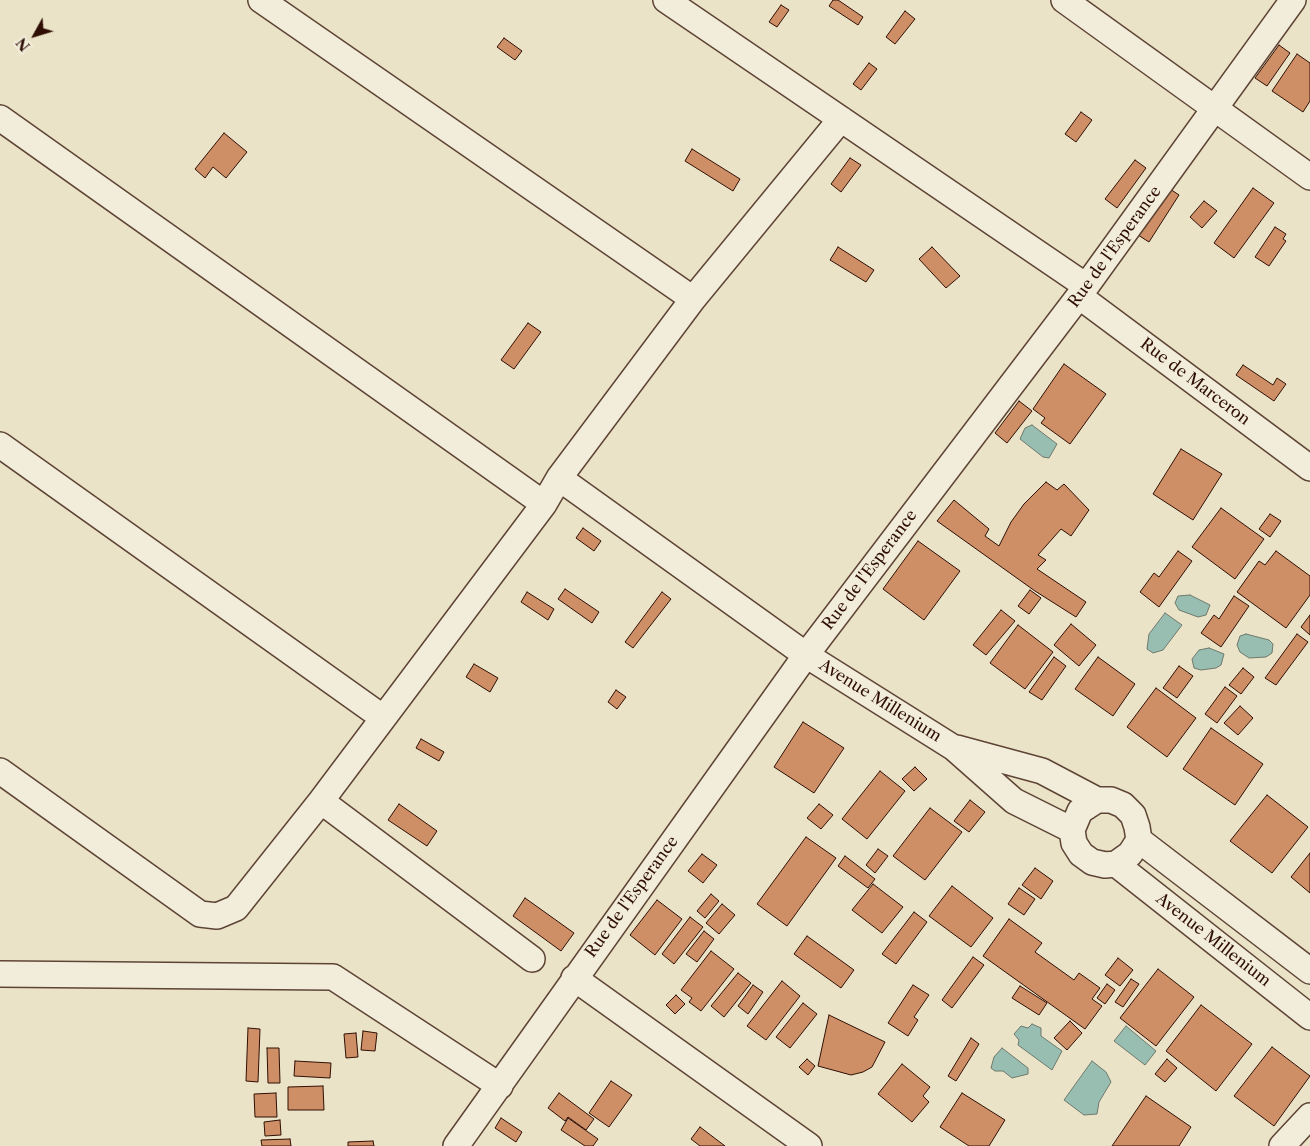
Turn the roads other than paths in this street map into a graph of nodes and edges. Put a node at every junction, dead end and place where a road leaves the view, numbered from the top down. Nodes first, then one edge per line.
1 (261, 0) edge
2 (666, 0) edge
3 (1064, 0) edge
4 (1293, 0) edge
5 (1215, 108) junction
6 (0, 118) edge
7 (841, 119) junction
8 (1310, 177) edge
9 (1083, 291) junction
10 (694, 299) junction
11 (0, 445) edge
12 (1310, 468) edge
13 (559, 478) junction
14 (544, 504) junction
15 (806, 655) junction
16 (382, 717) junction
17 (954, 748) junction
18 (0, 771) edge
19 (1097, 800) junction
20 (321, 801) junction
21 (1072, 830) junction
22 (1139, 840) junction
23 (1116, 864) junction
24 (532, 959) dead end
25 (1310, 971) edge
26 (0, 974) edge
27 (574, 978) junction
28 (1310, 1017) edge
29 (500, 1086) junction
30 (1310, 1116) edge
31 (456, 1146) edge
32 (809, 1146) edge
33 (1282, 1146) edge

1 - 10 street
2 - 7 street, Rue de Marceron
3 - 5 street
4 - 5 street, Rue de l'Esperance
5 - 8 street
5 - 9 street, Rue de l'Esperance
6 - 14 street
7 - 9 street, Rue de Marceron
7 - 10 street
9 - 12 street, Rue de Marceron
9 - 15 street, Rue de l'Esperance
10 - 13 street
11 - 16 street
13 - 14 street
13 - 15 street, Avenue Millenium
14 - 16 street
15 - 17 street, Avenue Millenium
15 - 27 street, Rue de l'Esperance
16 - 20 street
17 - 19 street, Avenue Millenium
17 - 21 street, Avenue Millenium
18 - 20 street
19 - 21 street
19 - 22 street, Avenue Millenium
20 - 24 street
21 - 23 street
22 - 23 street
22 - 25 street, Avenue Millenium
23 - 28 street, Avenue Millenium
26 - 29 street
27 - 29 street, Rue de l'Esperance
27 - 32 street
29 - 31 street, Rue de l'Esperance
30 - 33 street

